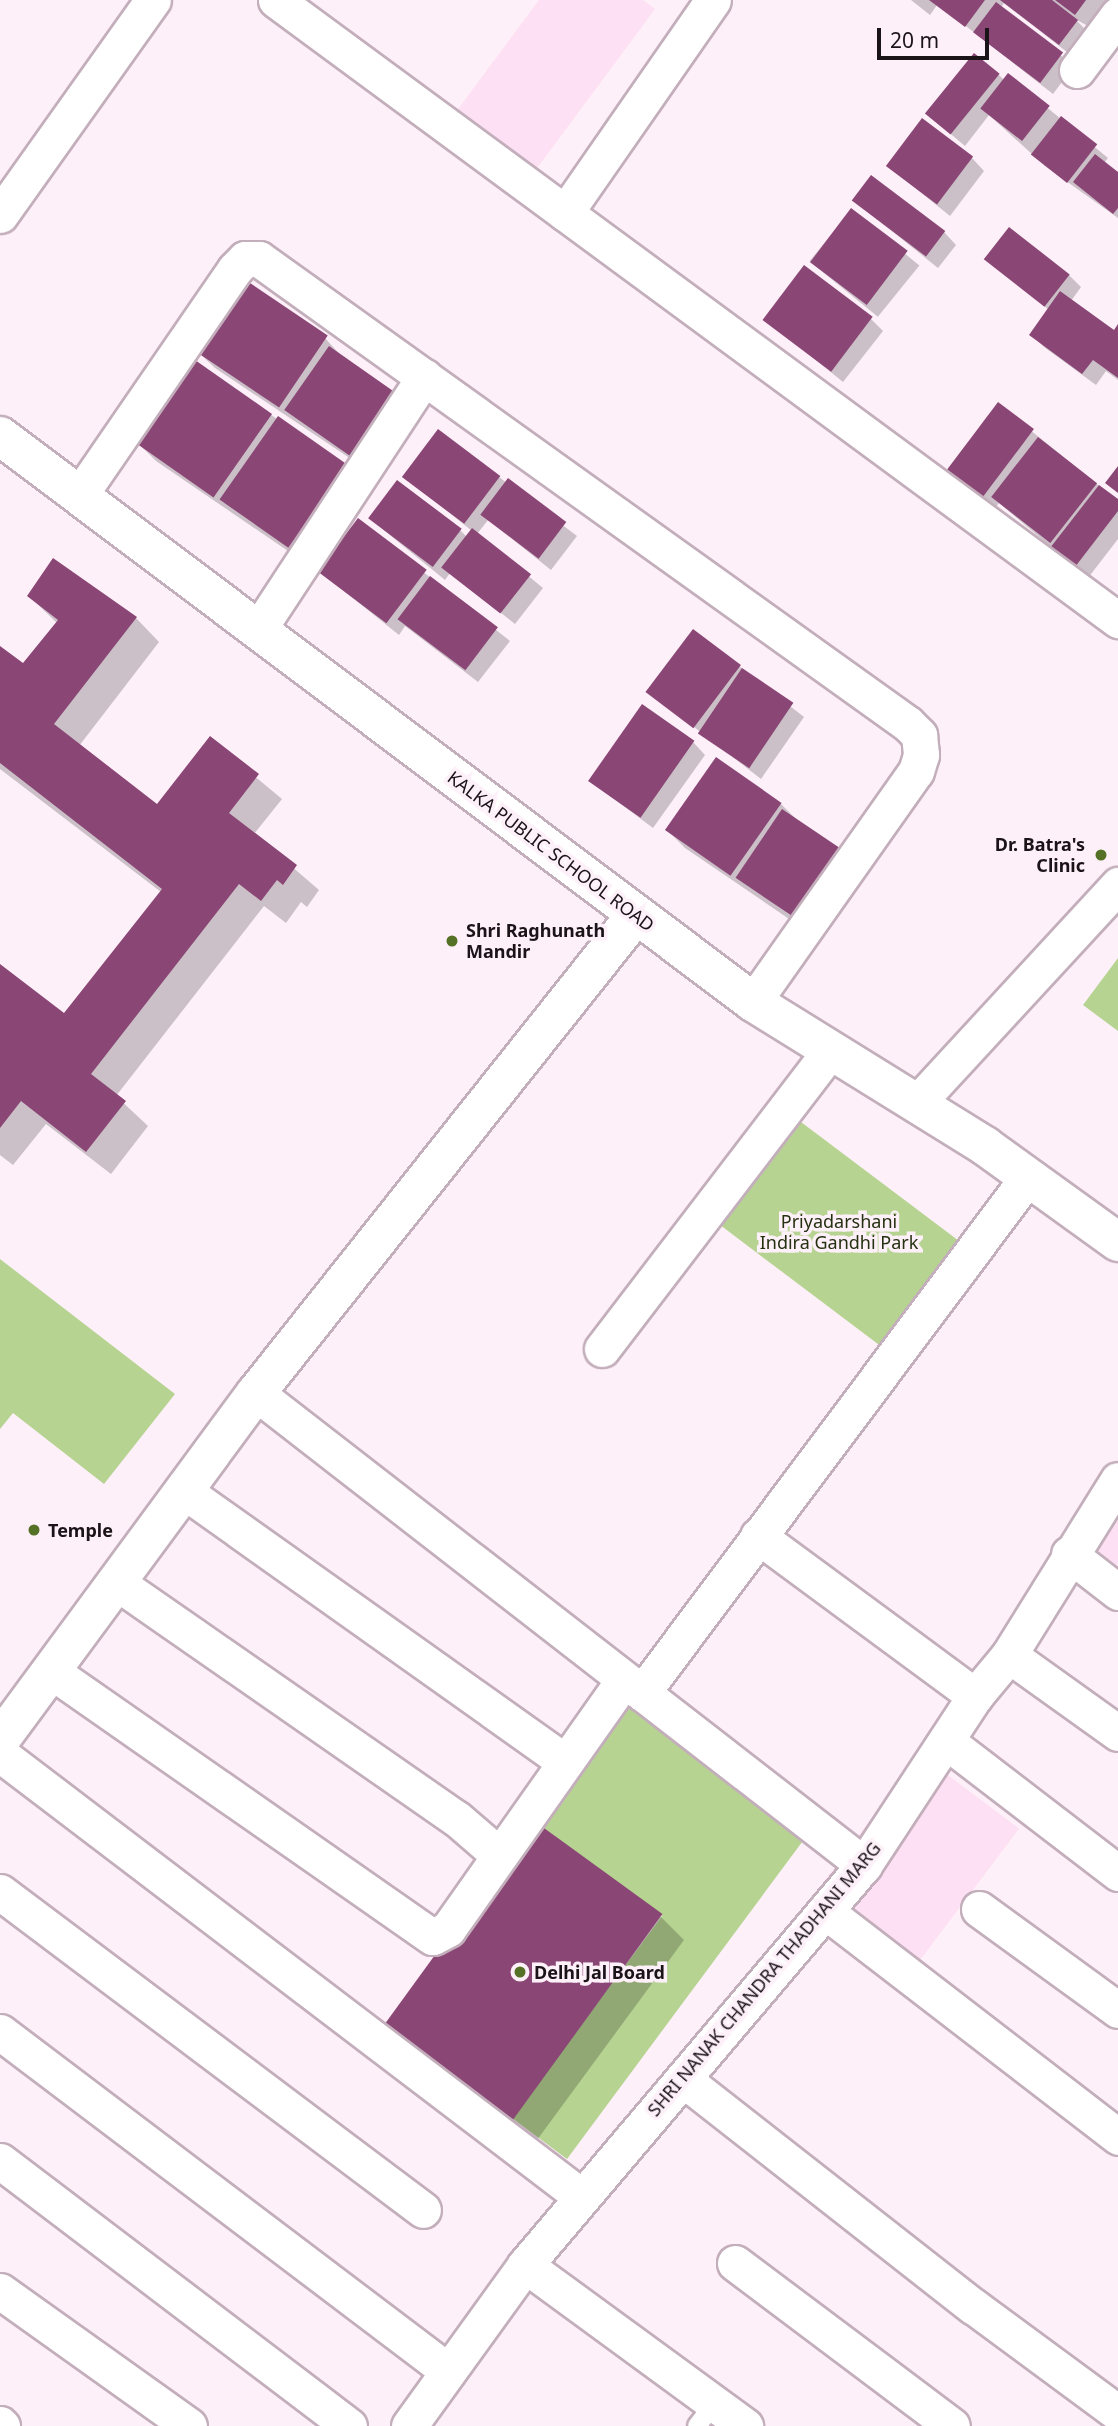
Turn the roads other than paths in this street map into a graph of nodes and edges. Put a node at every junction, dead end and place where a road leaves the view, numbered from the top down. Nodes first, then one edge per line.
1 (153, 0) edge
2 (276, 0) edge
3 (702, 4) edge
4 (1118, 15) edge
5 (1077, 70) dead end
6 (565, 213) junction
7 (0, 215) edge
8 (424, 377) junction
9 (0, 436) edge
10 (79, 496) junction
11 (1112, 604) edge
12 (258, 630) junction
13 (1118, 885) edge
14 (636, 915) junction
15 (753, 1002) junction
16 (831, 1049) junction
17 (917, 1103) junction
18 (1028, 1177) junction
19 (1118, 1242) edge
20 (602, 1349) dead end
21 (256, 1393) junction
22 (1118, 1480) edge
23 (184, 1491) junction
24 (758, 1536) junction
25 (1069, 1554) junction
26 (116, 1582) junction
27 (1118, 1592) edge
28 (1009, 1655) junction
29 (51, 1671) junction
30 (632, 1687) junction
31 (975, 1696) junction
32 (1118, 1733) edge
33 (0, 1740) edge
34 (946, 1741) junction
35 (0, 1754) edge
36 (564, 1761) junction
37 (499, 1855) junction
38 (863, 1865) junction
39 (1118, 1873) edge
40 (0, 1892) edge
41 (979, 1909) dead end
42 (825, 1911) junction
43 (1118, 2010) edge
44 (0, 2032) edge
45 (683, 2079) junction
46 (1118, 2137) edge
47 (0, 2161) edge
48 (582, 2197) junction
49 (423, 2210) dead end
50 (735, 2263) dead end
51 (525, 2264) junction
52 (0, 2291) edge
53 (448, 2371) junction
54 (1118, 2413) edge
55 (705, 2415) edge
56 (188, 2426) edge
57 (349, 2426) edge
58 (409, 2426) edge
59 (744, 2426) edge
60 (952, 2426) edge

1 - 7 street
2 - 6 street
3 - 6 street
4 - 5 street
6 - 11 street
8 - 10 street
8 - 12 street
8 - 15 street
9 - 10 street, KALKA PUBLIC SCHOOL ROAD
10 - 12 street, KALKA PUBLIC SCHOOL ROAD
12 - 14 street, KALKA PUBLIC SCHOOL ROAD
13 - 17 street
14 - 15 street, KALKA PUBLIC SCHOOL ROAD
14 - 21 street
15 - 16 street, KALKA PUBLIC SCHOOL ROAD
16 - 17 street, KALKA PUBLIC SCHOOL ROAD
16 - 20 street
17 - 18 street, KALKA PUBLIC SCHOOL ROAD
18 - 19 street, KALKA PUBLIC SCHOOL ROAD
18 - 24 street
21 - 23 street
21 - 30 street
22 - 25 street, SHRI NANAK CHANDRA THADHANI MARG
23 - 26 street
23 - 36 street
24 - 30 street
24 - 31 street
25 - 27 street
25 - 28 street, SHRI NANAK CHANDRA THADHANI MARG
26 - 29 street
26 - 37 street
28 - 31 street, SHRI NANAK CHANDRA THADHANI MARG
28 - 32 street
29 - 33 street
29 - 37 street
30 - 36 street
30 - 38 street
31 - 34 street, SHRI NANAK CHANDRA THADHANI MARG
34 - 38 street, SHRI NANAK CHANDRA THADHANI MARG
34 - 39 street
35 - 48 street
36 - 37 street
38 - 42 street, SHRI NANAK CHANDRA THADHANI MARG
40 - 49 street
41 - 43 street
42 - 45 street, SHRI NANAK CHANDRA THADHANI MARG
42 - 46 street
44 - 53 street
45 - 48 street, SHRI NANAK CHANDRA THADHANI MARG
45 - 54 street
47 - 57 street
48 - 51 street, SHRI NANAK CHANDRA THADHANI MARG
50 - 60 street
51 - 53 street, SHRI NANAK CHANDRA THADHANI MARG
51 - 55 street
52 - 56 street
53 - 58 street, SHRI NANAK CHANDRA THADHANI MARG
55 - 59 street

